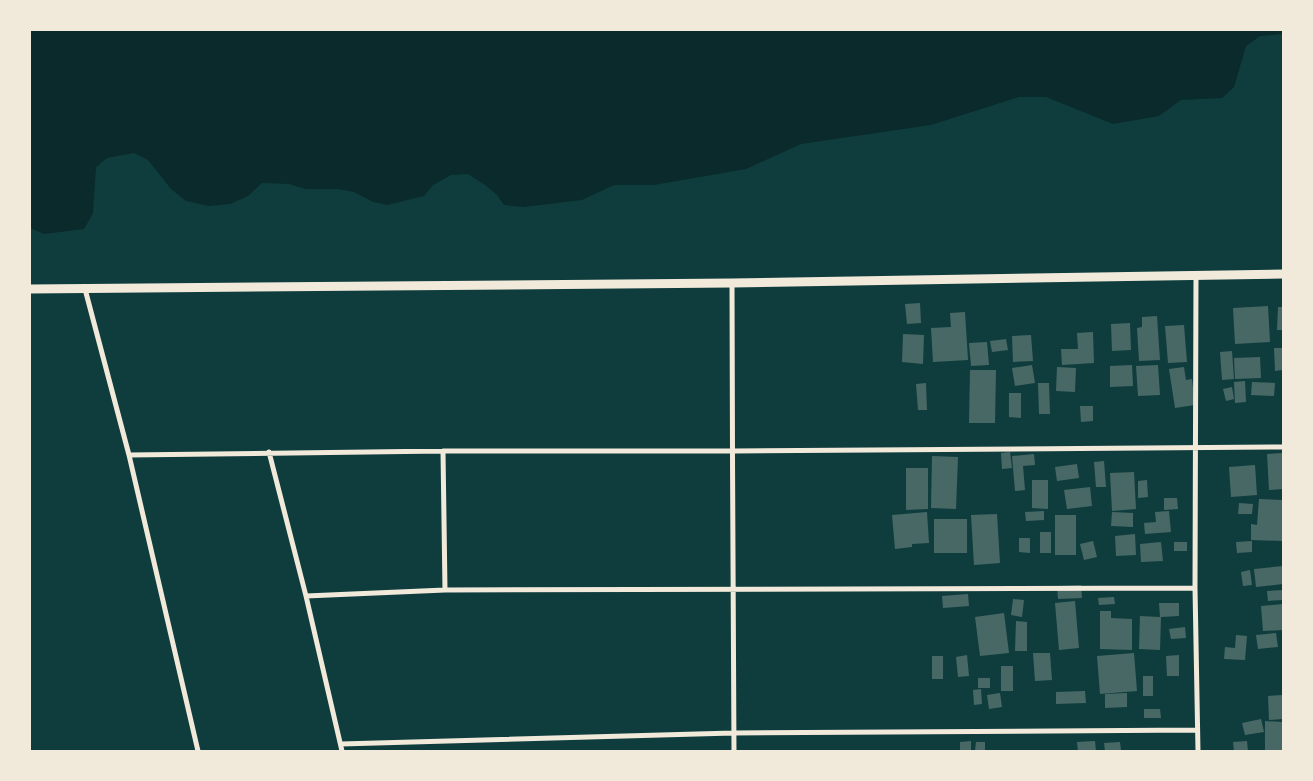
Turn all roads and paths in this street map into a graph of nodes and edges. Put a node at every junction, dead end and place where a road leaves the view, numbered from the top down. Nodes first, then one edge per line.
1 (1283, 274) edge
2 (1196, 275) junction
3 (732, 283) junction
4 (85, 289) junction
5 (30, 290) edge
6 (1196, 447) junction
7 (1283, 447) edge
8 (443, 451) junction
9 (734, 451) junction
10 (269, 452) junction
11 (129, 455) junction
12 (1195, 588) junction
13 (445, 590) junction
14 (732, 590) junction
15 (306, 596) junction
16 (1198, 730) junction
17 (733, 733) junction
18 (341, 744) junction
19 (198, 751) edge
20 (342, 751) edge
21 (734, 751) edge
22 (1198, 751) edge

1 - 2 street
2 - 3 street
2 - 6 street
3 - 4 street
3 - 9 street
4 - 5 street
4 - 11 street
6 - 7 street
6 - 9 street
6 - 12 street
8 - 9 street
8 - 10 street
8 - 13 street
9 - 14 street
10 - 11 street
10 - 15 street
11 - 19 street
12 - 14 street
12 - 16 street
13 - 14 street
13 - 15 street
14 - 17 street
15 - 18 street
16 - 17 street
16 - 22 street
17 - 18 street
17 - 21 street
18 - 20 street

